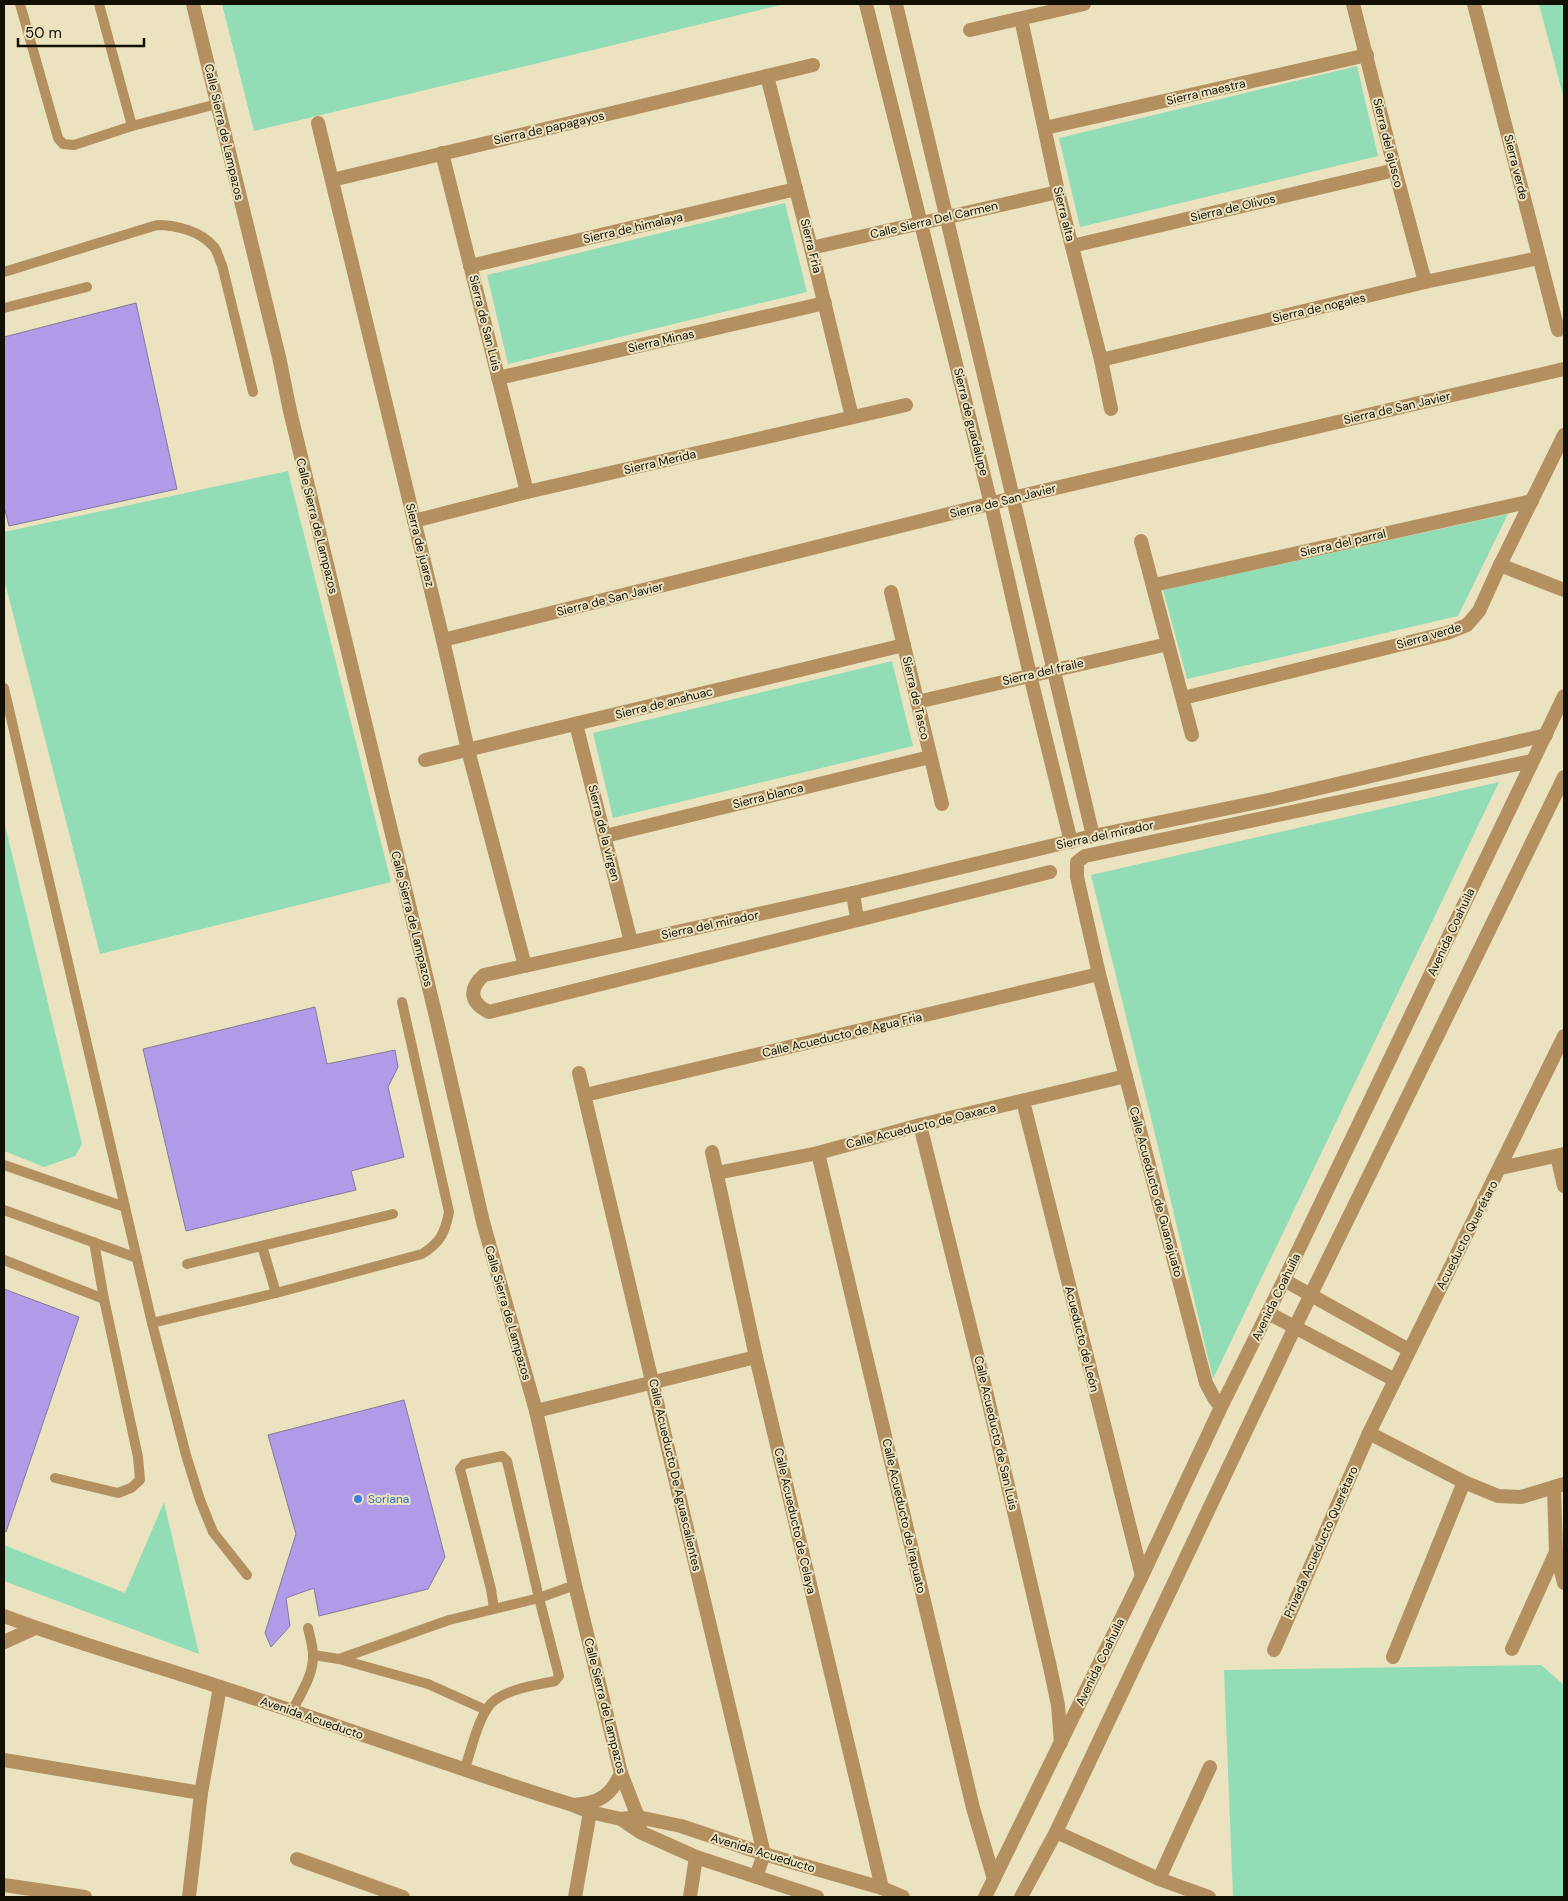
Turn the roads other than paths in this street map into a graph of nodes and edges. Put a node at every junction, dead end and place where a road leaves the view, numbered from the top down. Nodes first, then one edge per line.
1 (20, 4) edge
2 (99, 4) edge
3 (193, 4) edge
4 (866, 4) edge
5 (896, 4) edge
6 (1084, 4) edge
7 (1354, 4) edge
8 (1474, 4) edge
9 (1021, 18) junction
10 (970, 30) dead end
11 (1367, 55) junction
12 (813, 65) dead end
13 (767, 76) junction
14 (217, 104) junction
15 (318, 123) dead end
16 (132, 126) junction
17 (1045, 128) junction
18 (442, 153) junction
19 (1395, 170) junction
20 (332, 180) junction
21 (796, 189) junction
22 (1058, 192) junction
23 (946, 218) junction
24 (921, 224) junction
25 (1072, 246) junction
26 (811, 248) junction
27 (1539, 258) junction
28 (470, 266) junction
29 (4, 272) edge
30 (1425, 282) junction
31 (86, 288) dead end
32 (824, 303) junction
33 (4, 308) edge
34 (1558, 330) dead end
35 (1101, 360) junction
36 (1564, 369) edge
37 (498, 378) junction
38 (253, 392) dead end
39 (906, 404) dead end
40 (1111, 409) dead end
41 (852, 417) junction
42 (1564, 435) edge
43 (527, 492) junction
44 (1013, 498) junction
45 (1532, 501) junction
46 (992, 504) junction
47 (414, 521) junction
48 (1141, 541) dead end
49 (1500, 565) junction
50 (1154, 586) junction
51 (1564, 590) edge
52 (891, 592) dead end
53 (443, 640) junction
54 (1168, 644) junction
55 (904, 645) junction
56 (1055, 669) junction
57 (1030, 675) junction
58 (4, 688) edge
59 (1564, 696) edge
60 (1183, 698) junction
61 (917, 702) junction
62 (576, 724) junction
63 (1192, 735) dead end
64 (1546, 735) junction
65 (468, 750) junction
66 (930, 757) junction
67 (425, 760) dead end
68 (1532, 761) junction
69 (1564, 777) edge
70 (942, 804) dead end
71 (605, 836) junction
72 (1093, 836) junction
73 (1071, 842) junction
74 (1077, 862) joint
75 (1050, 872) dead end
76 (853, 893) junction
77 (857, 919) junction
78 (631, 942) junction
79 (524, 966) junction
80 (1099, 974) junction
81 (402, 1002) dead end
82 (1564, 1036) edge
83 (579, 1073) dead end
84 (1126, 1076) junction
85 (585, 1095) junction
86 (1023, 1101) junction
87 (920, 1125) junction
88 (712, 1152) dead end
89 (818, 1153) junction
90 (1560, 1155) edge
91 (4, 1165) edge
92 (1501, 1168) junction
93 (717, 1174) junction
94 (1564, 1186) edge
95 (125, 1207) junction
96 (4, 1210) edge
97 (393, 1214) dead end
98 (94, 1242) junction
99 (262, 1246) junction
100 (137, 1258) junction
101 (4, 1260) edge
102 (187, 1264) dead end
103 (1284, 1280) junction
104 (276, 1293) junction
105 (1311, 1295) junction
106 (104, 1299) junction
107 (1268, 1313) junction
108 (152, 1323) junction
109 (1295, 1327) junction
110 (1409, 1350) junction
111 (756, 1357) junction
112 (1395, 1380) junction
113 (652, 1382) junction
114 (1221, 1407) junction
115 (536, 1411) junction
116 (1369, 1434) junction
117 (56, 1478) dead end
118 (1464, 1482) junction
119 (1559, 1485) edge
120 (1556, 1552) junction
121 (247, 1576) dead end
122 (1142, 1576) junction
123 (1564, 1584) edge
124 (574, 1585) junction
125 (539, 1598) junction
126 (494, 1609) junction
127 (4, 1616) edge
128 (35, 1628) junction
129 (308, 1628) dead end
130 (4, 1642) edge
131 (1512, 1649) dead end
132 (1274, 1650) dead end
133 (313, 1655) junction
134 (1392, 1657) dead end
135 (339, 1659) junction
136 (220, 1687) junction
137 (486, 1710) junction
138 (292, 1711) junction
139 (1061, 1743) junction
140 (4, 1760) edge
141 (1210, 1767) dead end
142 (464, 1771) junction
143 (621, 1773) junction
144 (201, 1793) junction
145 (572, 1805) junction
146 (590, 1812) junction
147 (638, 1817) junction
148 (621, 1819) junction
149 (640, 1832) junction
150 (1056, 1832) junction
151 (764, 1854) junction
152 (696, 1857) junction
153 (297, 1858) dead end
154 (756, 1877) junction
155 (994, 1879) junction
156 (1159, 1879) junction
157 (4, 1885) edge
158 (882, 1888) junction
159 (811, 1896) edge
160 (85, 1897) edge
161 (189, 1897) edge
162 (402, 1897) edge
163 (575, 1897) edge
164 (690, 1897) edge
165 (903, 1897) edge
166 (985, 1897) edge
167 (1021, 1897) edge
168 (1209, 1897) edge

1 - 16 lane
2 - 16 lane
3 - 14 street, Calle Sierra de Lampazos
4 - 24 street, Sierra de guadalupe
5 - 23 street, Sierra de guadalupe
6 - 9 street
7 - 11 street, Sierra del ajusco
8 - 27 street, Sierra verde
9 - 10 street
9 - 17 street, Sierra alta
11 - 17 street, Sierra maestra
11 - 19 street, Sierra del ajusco
12 - 13 street, Sierra de papagayos
13 - 18 street, Sierra de papagayos
13 - 21 street, Sierra Fria
14 - 16 lane
14 - 115 street, Calle Sierra de Lampazos
15 - 20 street, Sierra de juarez
17 - 22 street, Sierra alta
18 - 20 street, Sierra de papagayos
18 - 28 street, Sierra de San Luis
19 - 25 street, Sierra de Olivos
19 - 30 street, Sierra del ajusco
20 - 47 street, Sierra de juarez
21 - 26 street, Sierra Fria
21 - 28 street, Sierra de himalaya
22 - 23 street, Calle Sierra Del Carmen
22 - 25 street, Sierra alta
23 - 24 street, Calle Sierra Del Carmen
23 - 44 street, Sierra de guadalupe
24 - 26 street, Calle Sierra Del Carmen
24 - 46 street, Sierra de guadalupe
25 - 35 street, Sierra alta
26 - 32 street, Sierra Fria
27 - 30 street, Sierra de nogales
27 - 34 street, Sierra verde
28 - 37 street, Sierra de San Luis
29 - 38 lane
30 - 35 street, Sierra de nogales
31 - 33 lane
32 - 37 street, Sierra Minas
32 - 41 street, Sierra Fria
35 - 40 street, Sierra alta
36 - 44 street, Sierra de San Javier
37 - 43 street, Sierra de San Luis
39 - 41 street, Sierra Merida
41 - 43 street, Sierra Merida
42 - 45 street, Sierra verde
43 - 47 street, Sierra Merida
44 - 46 street, Sierra de San Javier
44 - 56 street, Sierra de guadalupe
45 - 49 street, Sierra verde
45 - 50 street, Sierra del parral
46 - 53 street, Sierra de San Javier
46 - 57 street, Sierra de guadalupe
47 - 53 street, Sierra de juarez
48 - 50 street
49 - 51 street
49 - 60 street, Sierra verde
50 - 54 street
52 - 55 street, Sierra de Tasco
53 - 65 street, Sierra de juarez
54 - 56 street, Sierra del fraile
54 - 60 street
55 - 61 street, Sierra de Tasco
55 - 62 street, Sierra de anahuac
56 - 57 street, Sierra del fraile
56 - 72 street, Sierra de guadalupe
57 - 61 street, Sierra del fraile
57 - 73 street, Sierra de guadalupe
58 - 95 lane
59 - 64 street, Avenida Coahuila
60 - 63 street
61 - 66 street, Sierra de Tasco
62 - 65 street, Sierra de anahuac
62 - 71 street, Sierra de la virgen
64 - 68 street, Avenida Coahuila
64 - 72 street, Sierra del mirador
65 - 67 street, Sierra de anahuac
65 - 79 street, Sierra de juarez
66 - 70 street, Sierra de Tasco
66 - 71 street, Sierra blanca
68 - 74 street, Sierra del mirador
68 - 103 street, Avenida Coahuila
69 - 105 street
71 - 78 street, Sierra de la virgen
72 - 73 street, Sierra del mirador
73 - 76 street, Sierra del mirador
74 - 80 street, Calle Acueducto de Guanajuato
75 - 77 street, Sierra del mirador
76 - 77 street
76 - 78 street, Sierra del mirador
77 - 79 street, Sierra del mirador
78 - 79 street, Sierra del mirador
80 - 84 street, Calle Acueducto de Guanajuato
80 - 85 street, Calle Acueducto de Agua Fria
81 - 104 lane
82 - 92 street, Acueducto Querétaro
83 - 85 street, Calle Acueducto De Aguascalientes
84 - 86 street, Calle Acueducto de Oaxaca
84 - 114 street, Calle Acueducto de Guanajuato
85 - 113 street, Calle Acueducto De Aguascalientes
86 - 87 street, Calle Acueducto de Oaxaca
86 - 122 street, Acueducto de León
87 - 89 street, Calle Acueducto de Oaxaca
87 - 139 street, Calle Acueducto de San Luis
88 - 93 street, Calle Acueducto de Celaya
89 - 93 street, Calle Acueducto de Oaxaca
89 - 155 street, Calle Acueducto de Irapuato
90 - 92 street
90 - 94 street
91 - 95 lane
92 - 110 street, Acueducto Querétaro
93 - 111 street, Calle Acueducto de Celaya
95 - 100 lane
96 - 98 lane
97 - 99 lane
98 - 100 lane
98 - 106 lane
99 - 102 lane
99 - 104 lane
100 - 108 lane
101 - 106 lane
103 - 105 street
103 - 107 street, Avenida Coahuila
104 - 108 lane
105 - 109 street
105 - 110 street
106 - 117 lane
107 - 109 street
107 - 114 street, Avenida Coahuila
108 - 121 lane
109 - 112 street
109 - 150 street
110 - 112 street, Acueducto Querétaro
111 - 113 street
111 - 158 street, Calle Acueducto de Celaya
112 - 116 street, Acueducto Querétaro
113 - 115 street
113 - 151 street, Calle Acueducto De Aguascalientes
114 - 122 street, Avenida Coahuila
115 - 124 street, Calle Sierra de Lampazos
116 - 118 street
116 - 132 street, Privada Acueducto Querétaro
118 - 119 street
118 - 134 street
119 - 120 street
120 - 123 street
120 - 131 street
122 - 139 street, Avenida Coahuila
124 - 125 lane
124 - 143 street, Calle Sierra de Lampazos
125 - 126 lane
125 - 126 lane
125 - 137 lane
126 - 135 lane
127 - 128 street, Avenida Acueducto
128 - 130 street
128 - 136 street, Avenida Acueducto
129 - 133 lane
133 - 135 lane
133 - 138 lane
135 - 137 lane
136 - 138 street, Avenida Acueducto
136 - 144 street
137 - 142 lane
138 - 142 street, Avenida Acueducto
139 - 155 street, Avenida Coahuila
140 - 144 street
141 - 156 street
142 - 145 street, Avenida Acueducto
143 - 145 street
143 - 147 street, Calle Sierra de Lampazos
144 - 161 street
145 - 146 street, Avenida Acueducto
146 - 148 street, Avenida Acueducto
146 - 163 street
147 - 148 street, Avenida Acueducto
147 - 149 street, Calle Sierra de Lampazos
147 - 151 street, Avenida Acueducto
148 - 149 street, Avenida Acueducto
149 - 152 street, Avenida Acueducto
150 - 156 street
150 - 167 street
151 - 154 street
151 - 158 street, Avenida Acueducto
152 - 154 street, Avenida Acueducto
152 - 164 street
153 - 162 street
154 - 159 street, Avenida Acueducto
155 - 166 street, Avenida Coahuila
156 - 168 street
157 - 160 street
158 - 165 street, Avenida Acueducto

